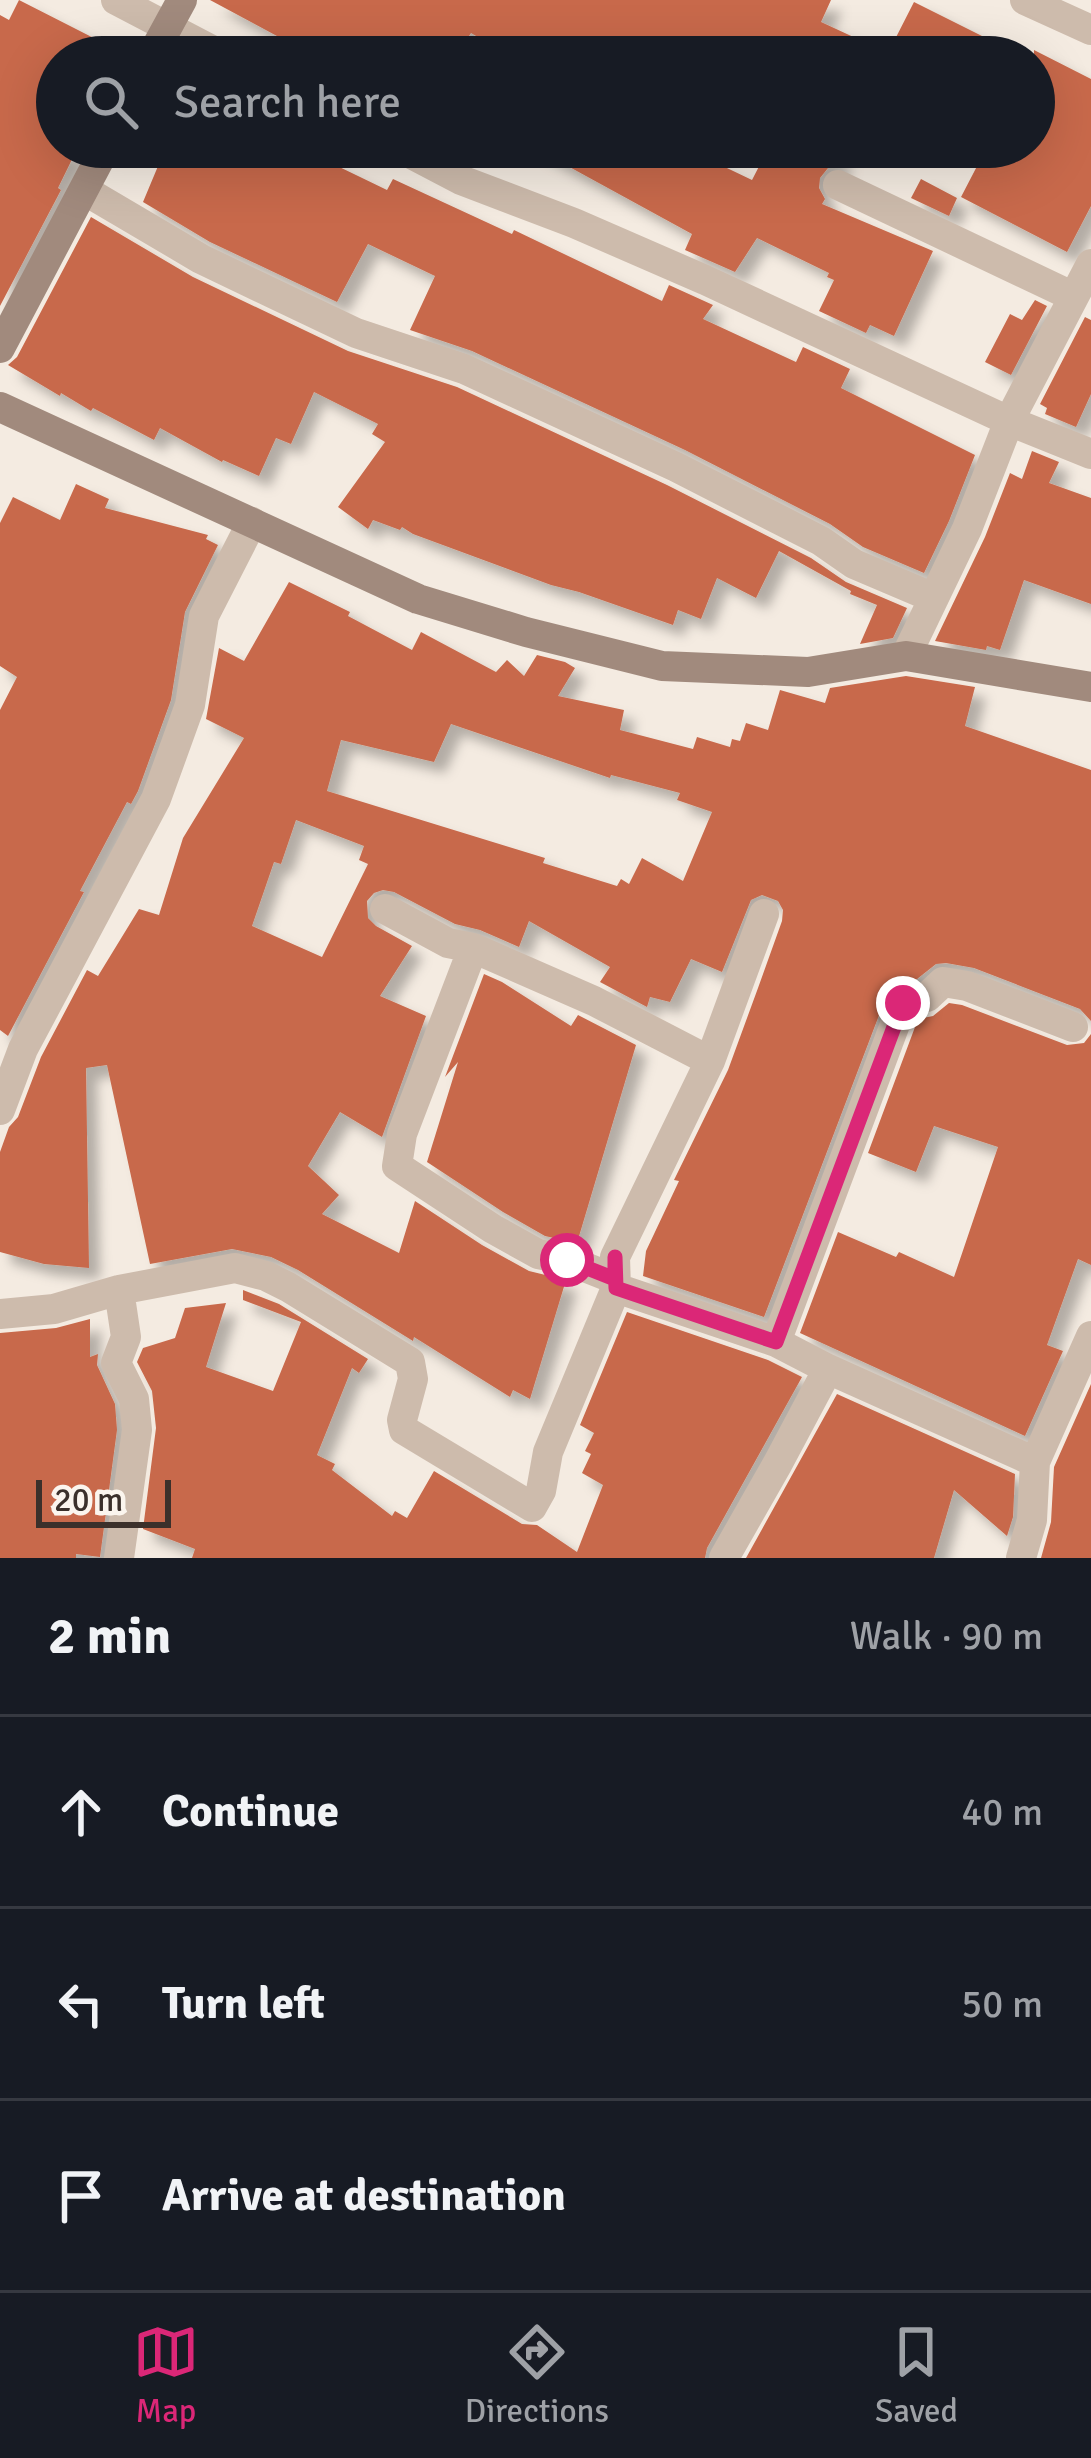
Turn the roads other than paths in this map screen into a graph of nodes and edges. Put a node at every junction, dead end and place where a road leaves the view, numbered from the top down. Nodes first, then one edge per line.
1 (116, 0) edge
2 (1025, 0) edge
3 (174, 13) edge
4 (1091, 29) edge
5 (201, 36) edge
6 (95, 168) edge
7 (438, 168) edge
8 (838, 185) dead end
9 (84, 190) junction
10 (1091, 264) edge
11 (1072, 296) junction
12 (0, 349) edge
13 (0, 407) edge
14 (1009, 421) junction
15 (1091, 454) edge
16 (252, 522) junction
17 (934, 598) junction
18 (906, 656) junction
19 (1091, 687) edge
20 (385, 909) dead end
21 (764, 914) dead end
22 (473, 948) junction
23 (1073, 1027) dead end
24 (710, 1061) junction
25 (0, 1110) edge
26 (615, 1272) junction
27 (119, 1291) junction
28 (0, 1314) edge
29 (1091, 1336) edge
30 (776, 1342) junction
31 (828, 1369) junction
32 (1035, 1462) junction
33 (119, 1558) edge
34 (724, 1558) edge
35 (1021, 1558) edge

1 - 3 street
2 - 4 street
3 - 5 street
6 - 9 street
7 - 14 street
8 - 11 street
9 - 12 street
9 - 17 street
10 - 11 street
11 - 14 street
13 - 16 street
14 - 15 street
14 - 17 street
16 - 18 street
16 - 25 street
17 - 18 street
18 - 19 street
20 - 22 street
21 - 24 street
22 - 24 street
22 - 26 street
23 - 30 street
24 - 26 street
26 - 27 street
26 - 30 street
27 - 28 street
27 - 33 street
29 - 32 street
30 - 31 street
31 - 32 street
31 - 34 street
32 - 35 street

